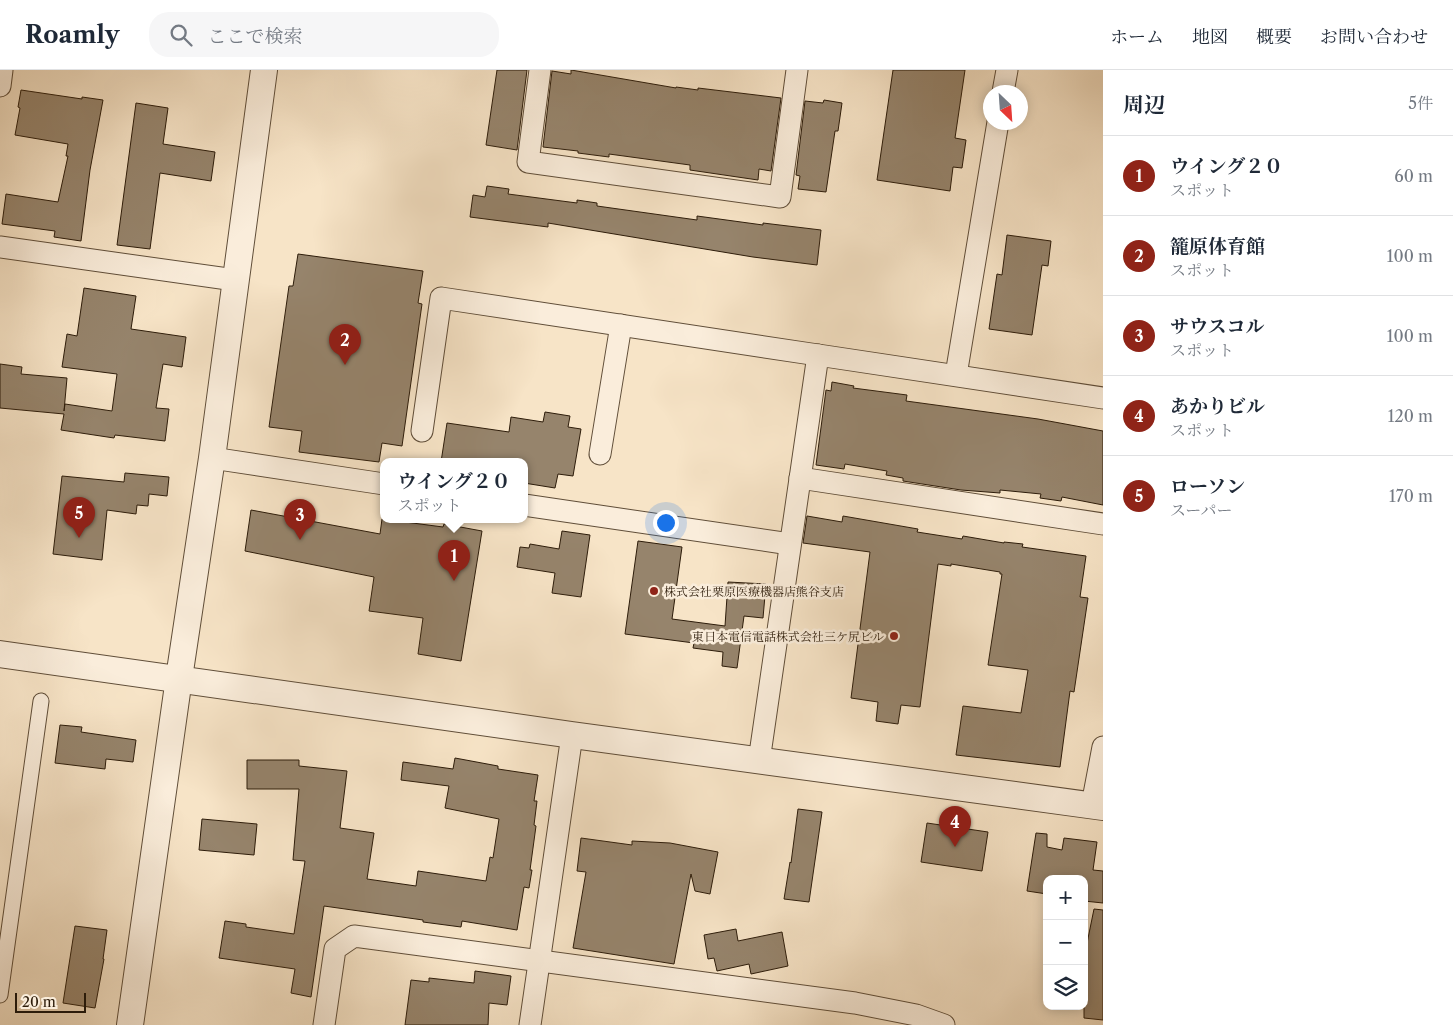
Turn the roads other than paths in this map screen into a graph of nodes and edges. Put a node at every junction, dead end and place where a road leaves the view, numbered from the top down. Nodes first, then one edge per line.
1 (2, 70) edge
2 (264, 70) edge
3 (540, 70) edge
4 (797, 70) edge
5 (1007, 70) edge
6 (1004, 85) edge
7 (0, 86) edge
8 (997, 130) edge
9 (0, 247) edge
10 (235, 280) junction
11 (621, 325) junction
12 (818, 355) junction
13 (956, 374) junction
14 (1103, 398) edge
15 (422, 432) dead end
16 (600, 454) dead end
17 (212, 458) junction
18 (800, 478) junction
19 (380, 483) edge
20 (528, 505) edge
21 (1103, 524) edge
22 (790, 544) junction
23 (0, 654) edge
24 (179, 678) junction
25 (41, 701) dead end
26 (572, 735) junction
27 (1103, 747) edge
28 (759, 761) junction
29 (1098, 806) edge
30 (539, 961) junction
31 (0, 995) edge
32 (915, 1020) edge
33 (130, 1025) edge
34 (324, 1025) edge
35 (530, 1025) edge
36 (944, 1025) edge

1 - 7 street
2 - 10 street
3 - 4 street
5 - 6 street
8 - 13 street
9 - 10 street
10 - 17 street
11 - 12 street
11 - 15 street
11 - 16 street
12 - 13 street
12 - 18 street
13 - 14 street
17 - 19 street
17 - 24 street
18 - 21 street
18 - 22 street
20 - 22 street
22 - 28 street
23 - 24 street
24 - 26 street
24 - 33 street
25 - 31 street
26 - 28 street
26 - 30 street
27 - 29 street
28 - 29 street
30 - 32 street
30 - 34 street
30 - 35 street
32 - 36 street

